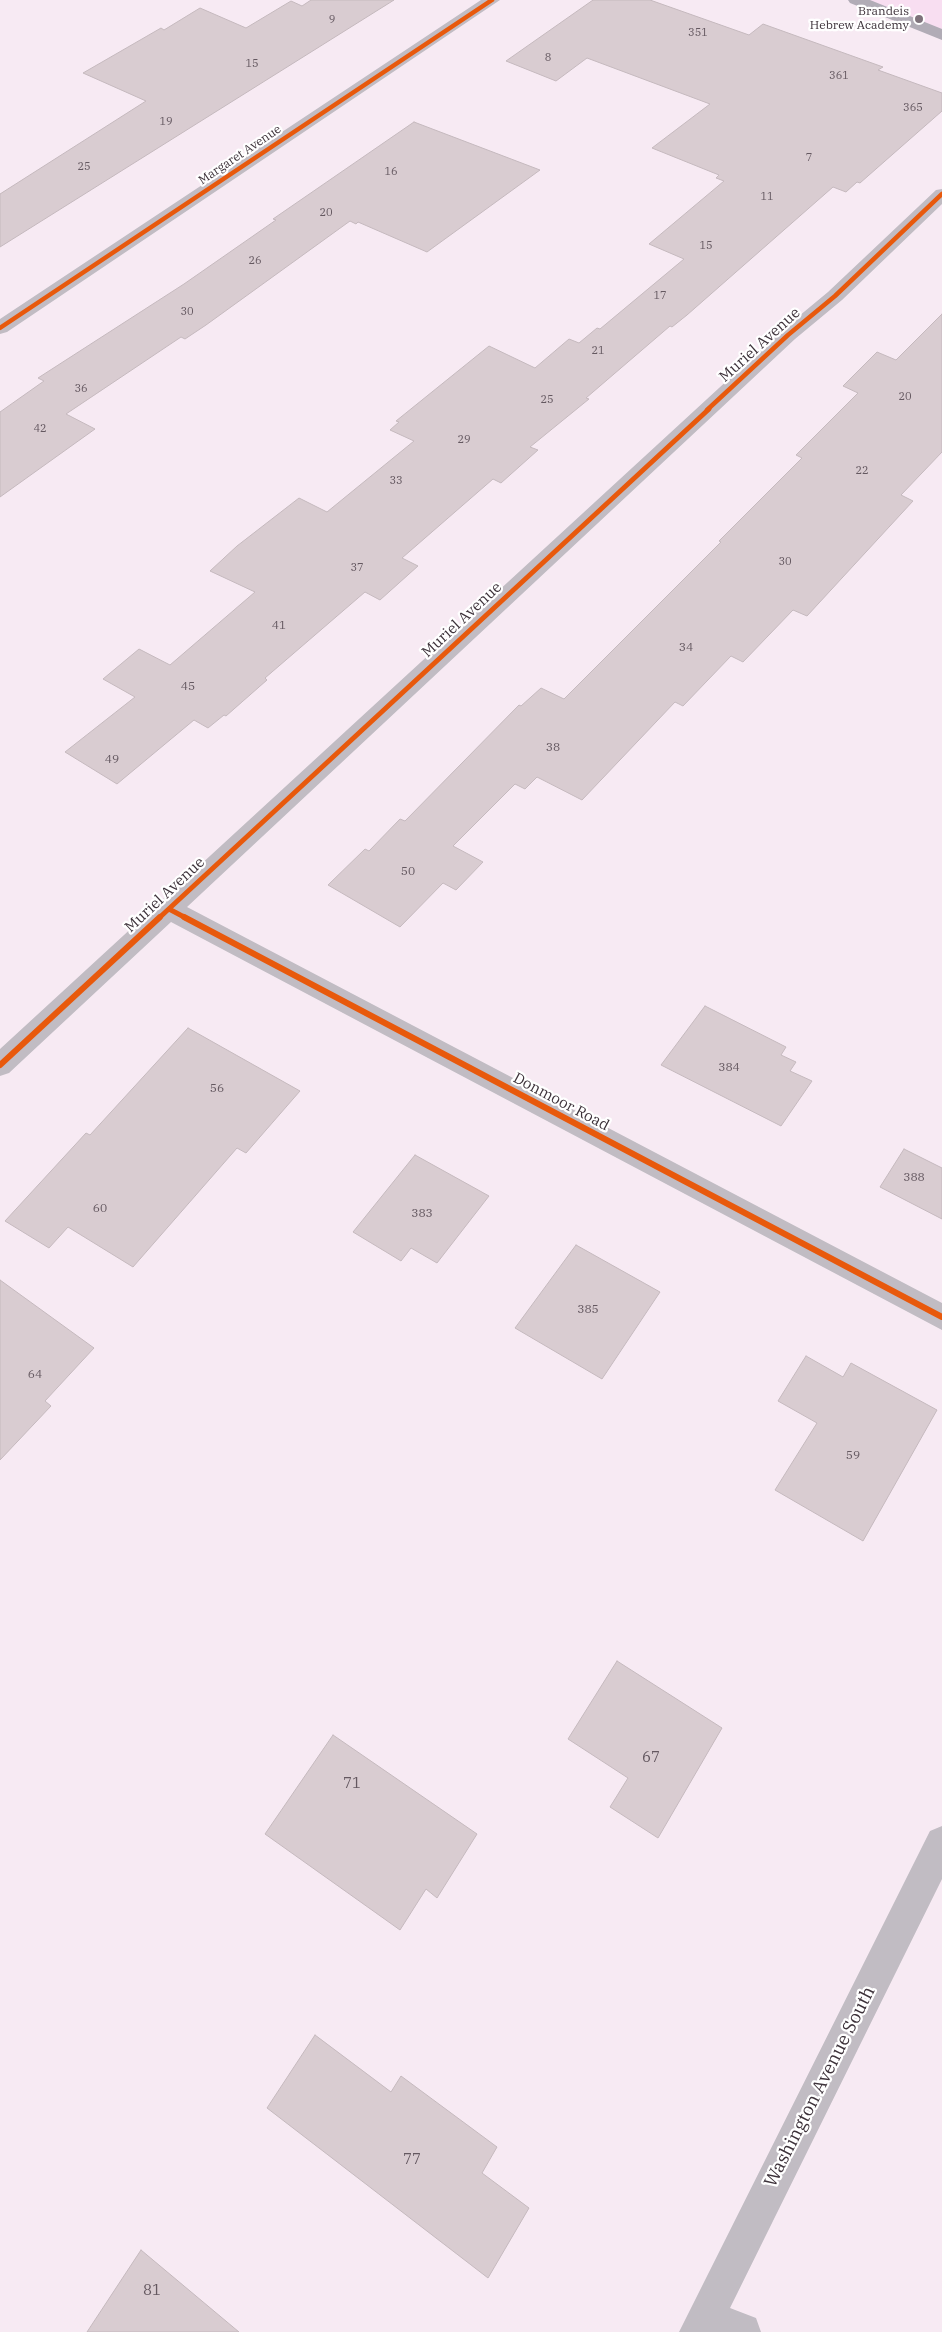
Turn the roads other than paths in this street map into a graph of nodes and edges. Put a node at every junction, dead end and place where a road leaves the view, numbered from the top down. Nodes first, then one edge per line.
1 (492, 0) edge
2 (856, 0) edge
3 (942, 35) edge
4 (942, 194) edge
5 (0, 328) edge
6 (169, 909) junction
7 (0, 1065) edge
8 (942, 1317) edge
9 (942, 1843) edge
10 (702, 2324) edge
11 (742, 2332) edge

1 - 5 street, Margaret Avenue
2 - 3 main road
4 - 6 street, Muriel Avenue
6 - 7 street, Muriel Avenue
6 - 8 street, Donmoor Road
9 - 10 street, Washington Avenue South
10 - 11 street

